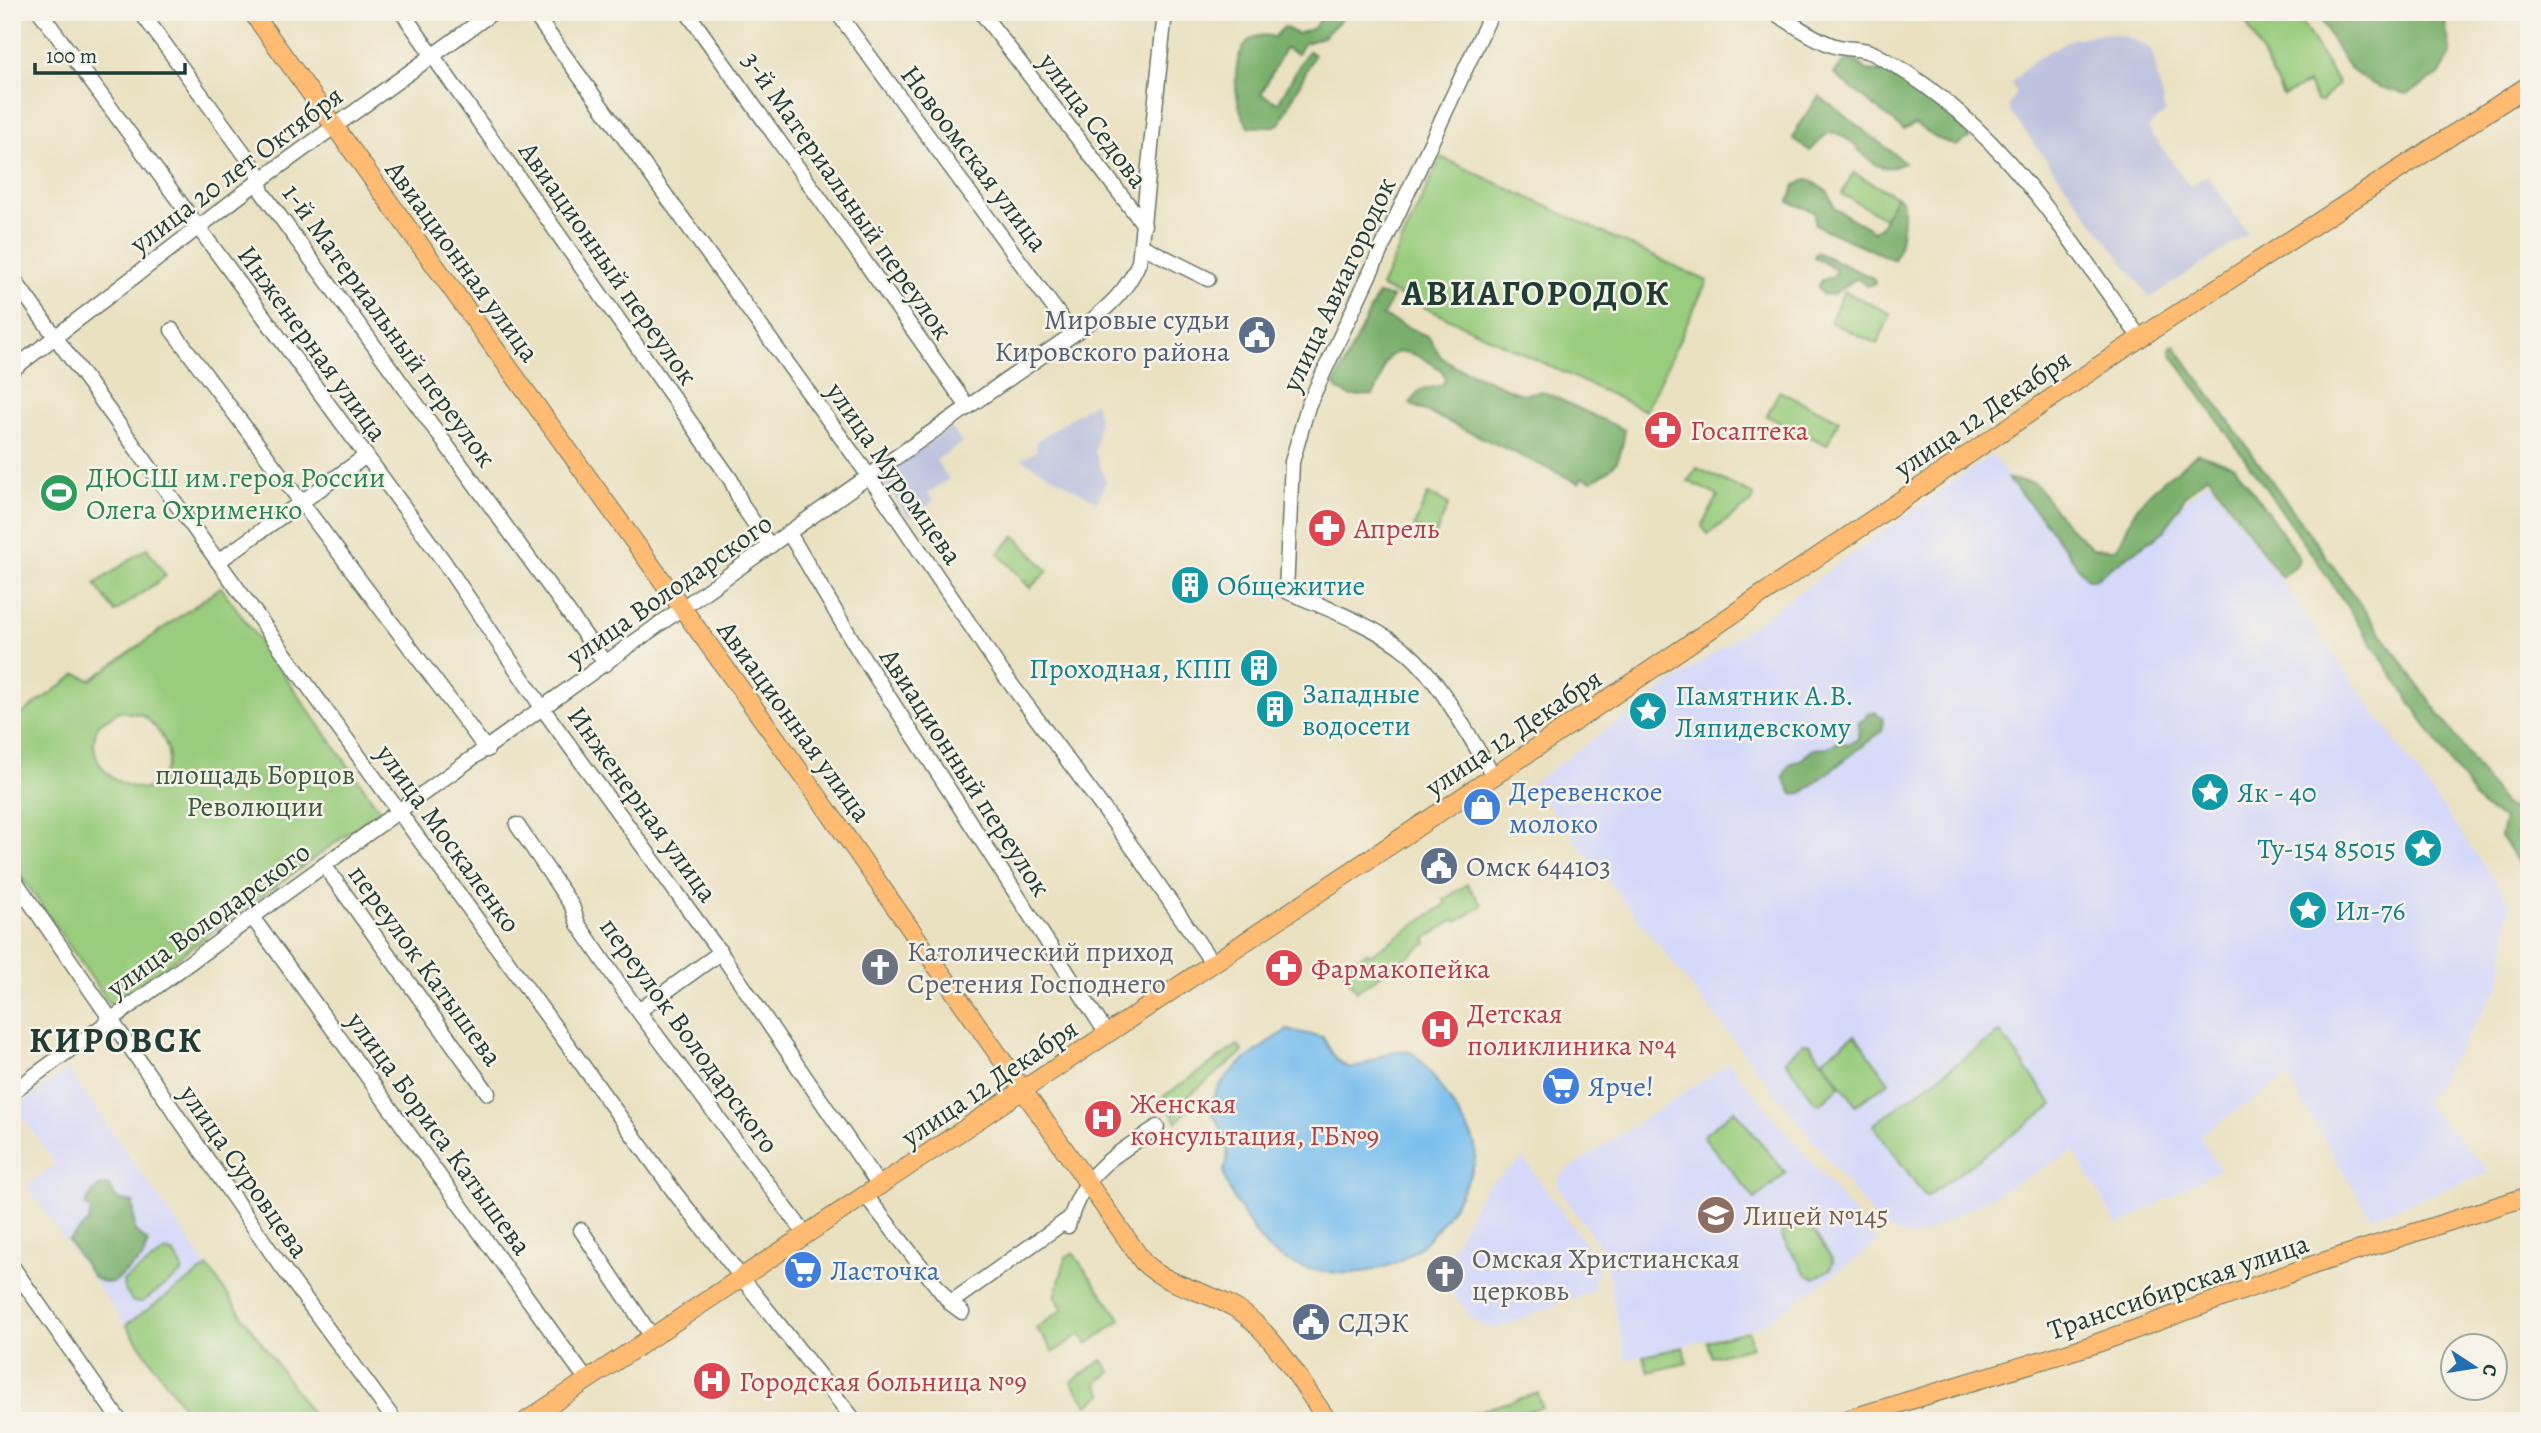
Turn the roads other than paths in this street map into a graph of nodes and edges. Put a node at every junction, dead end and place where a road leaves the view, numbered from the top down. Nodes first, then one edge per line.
1 (40, 12) edge
2 (141, 12) edge
3 (252, 12) edge
4 (402, 12) edge
5 (493, 12) edge
6 (533, 12) edge
7 (687, 12) edge
8 (837, 12) edge
9 (981, 12) edge
10 (1165, 12) edge
11 (1492, 12) edge
12 (1773, 12) edge
13 (432, 53) junction
14 (2529, 85) edge
15 (334, 126) junction
16 (258, 181) junction
17 (1144, 225) junction
18 (197, 227) junction
19 (1142, 246) junction
20 (12, 277) edge
21 (1208, 279) dead end
22 (172, 330) dead end
23 (1073, 334) junction
24 (56, 337) junction
25 (2140, 338) junction
26 (12, 370) edge
27 (968, 407) junction
28 (366, 456) junction
29 (869, 476) junction
30 (301, 502) junction
31 (789, 534) junction
32 (771, 546) junction
33 (219, 561) junction
34 (681, 609) junction
35 (606, 664) junction
36 (543, 709) junction
37 (487, 750) junction
38 (1494, 776) junction
39 (400, 812) junction
40 (517, 825) dead end
41 (324, 865) junction
42 (12, 876) edge
43 (252, 917) junction
44 (720, 953) junction
45 (1213, 964) junction
46 (640, 1010) junction
47 (110, 1019) junction
48 (1107, 1034) junction
49 (1024, 1090) junction
50 (12, 1092) edge
51 (488, 1093) dead end
52 (1157, 1127) dead end
53 (1087, 1180) junction
54 (873, 1191) junction
55 (2529, 1196) edge
56 (581, 1230) dead end
57 (806, 1235) junction
58 (12, 1266) edge
59 (741, 1278) junction
60 (652, 1336) junction
61 (586, 1379) junction
62 (120, 1421) edge
63 (395, 1421) edge
64 (526, 1421) edge
65 (855, 1421) edge
66 (1328, 1421) edge
67 (1842, 1421) edge

1 - 18 street, Инженерная улица
2 - 16 street, 1-й Материальный переулок
3 - 15 main road, Авиационная улица
4 - 13 street, Авиационный переулок
5 - 13 street, улица 20 лет Октября
6 - 29 street, улица Муромцева
7 - 27 street, 3-й Материальный переулок
8 - 23 street, Новоомская улица
9 - 17 street, улица Седова
10 - 17 street, улица Володарского
11 - 38 street, улица Авиагородок
12 - 25 street
13 - 15 street, улица 20 лет Октября
13 - 32 street, Авиационный переулок
14 - 25 main road, улица 12 Декабря
15 - 16 street, улица 20 лет Октября
15 - 34 main road, Авиационная улица
16 - 18 street, улица 20 лет Октября
16 - 35 street, 1-й Материальный переулок
17 - 19 street, улица Володарского
18 - 24 street, улица 20 лет Октября
18 - 28 street, Инженерная улица
19 - 21 street
19 - 23 street, улица Володарского
20 - 24 street, улица Москаленко
22 - 30 street
23 - 27 street, улица Володарского
24 - 26 street, улица 20 лет Октября
24 - 33 street, улица Москаленко
25 - 38 main road, улица 12 Декабря
27 - 29 street, улица Володарского
28 - 30 street
28 - 36 street, Инженерная улица
29 - 31 street, улица Володарского
29 - 45 street, улица Муромцева
30 - 33 street
30 - 37 street
31 - 32 street, улица Володарского
31 - 48 street, Авиационный переулок
32 - 34 street, улица Володарского
33 - 39 street, улица Москаленко
34 - 35 street, улица Володарского
34 - 49 main road, Авиационная улица
35 - 36 street, улица Володарского
36 - 37 street, улица Володарского
36 - 44 street, Инженерная улица
37 - 39 street, улица Володарского
38 - 45 main road, улица 12 Декабря
39 - 41 street, улица Володарского
39 - 59 street, улица Москаленко
40 - 46 street, переулок Володарского
41 - 43 street, улица Володарского
41 - 51 street, переулок Катышева
42 - 47 street, улица Суровцева
43 - 47 street, улица Володарского
43 - 61 street, улица Бориса Катышева
44 - 46 street
44 - 54 street, Инженерная улица
45 - 48 main road, улица 12 Декабря
46 - 57 street, переулок Володарского
47 - 50 street, улица Володарского
47 - 63 street, улица Суровцева
48 - 49 main road, улица 12 Декабря
49 - 53 main road, Авиационная улица
49 - 54 main road, улица 12 Декабря
52 - 53 street
53 - 54 street, Инженерная улица
53 - 66 main road, Авиационная улица
54 - 57 main road, улица 12 Декабря
55 - 67 main road, Транссибирская улица
56 - 60 street
57 - 59 main road, улица 12 Декабря
58 - 62 street
59 - 60 main road, улица 12 Декабря
59 - 65 street, улица Москаленко
60 - 61 main road, улица 12 Декабря
61 - 64 main road, улица 12 Декабря

